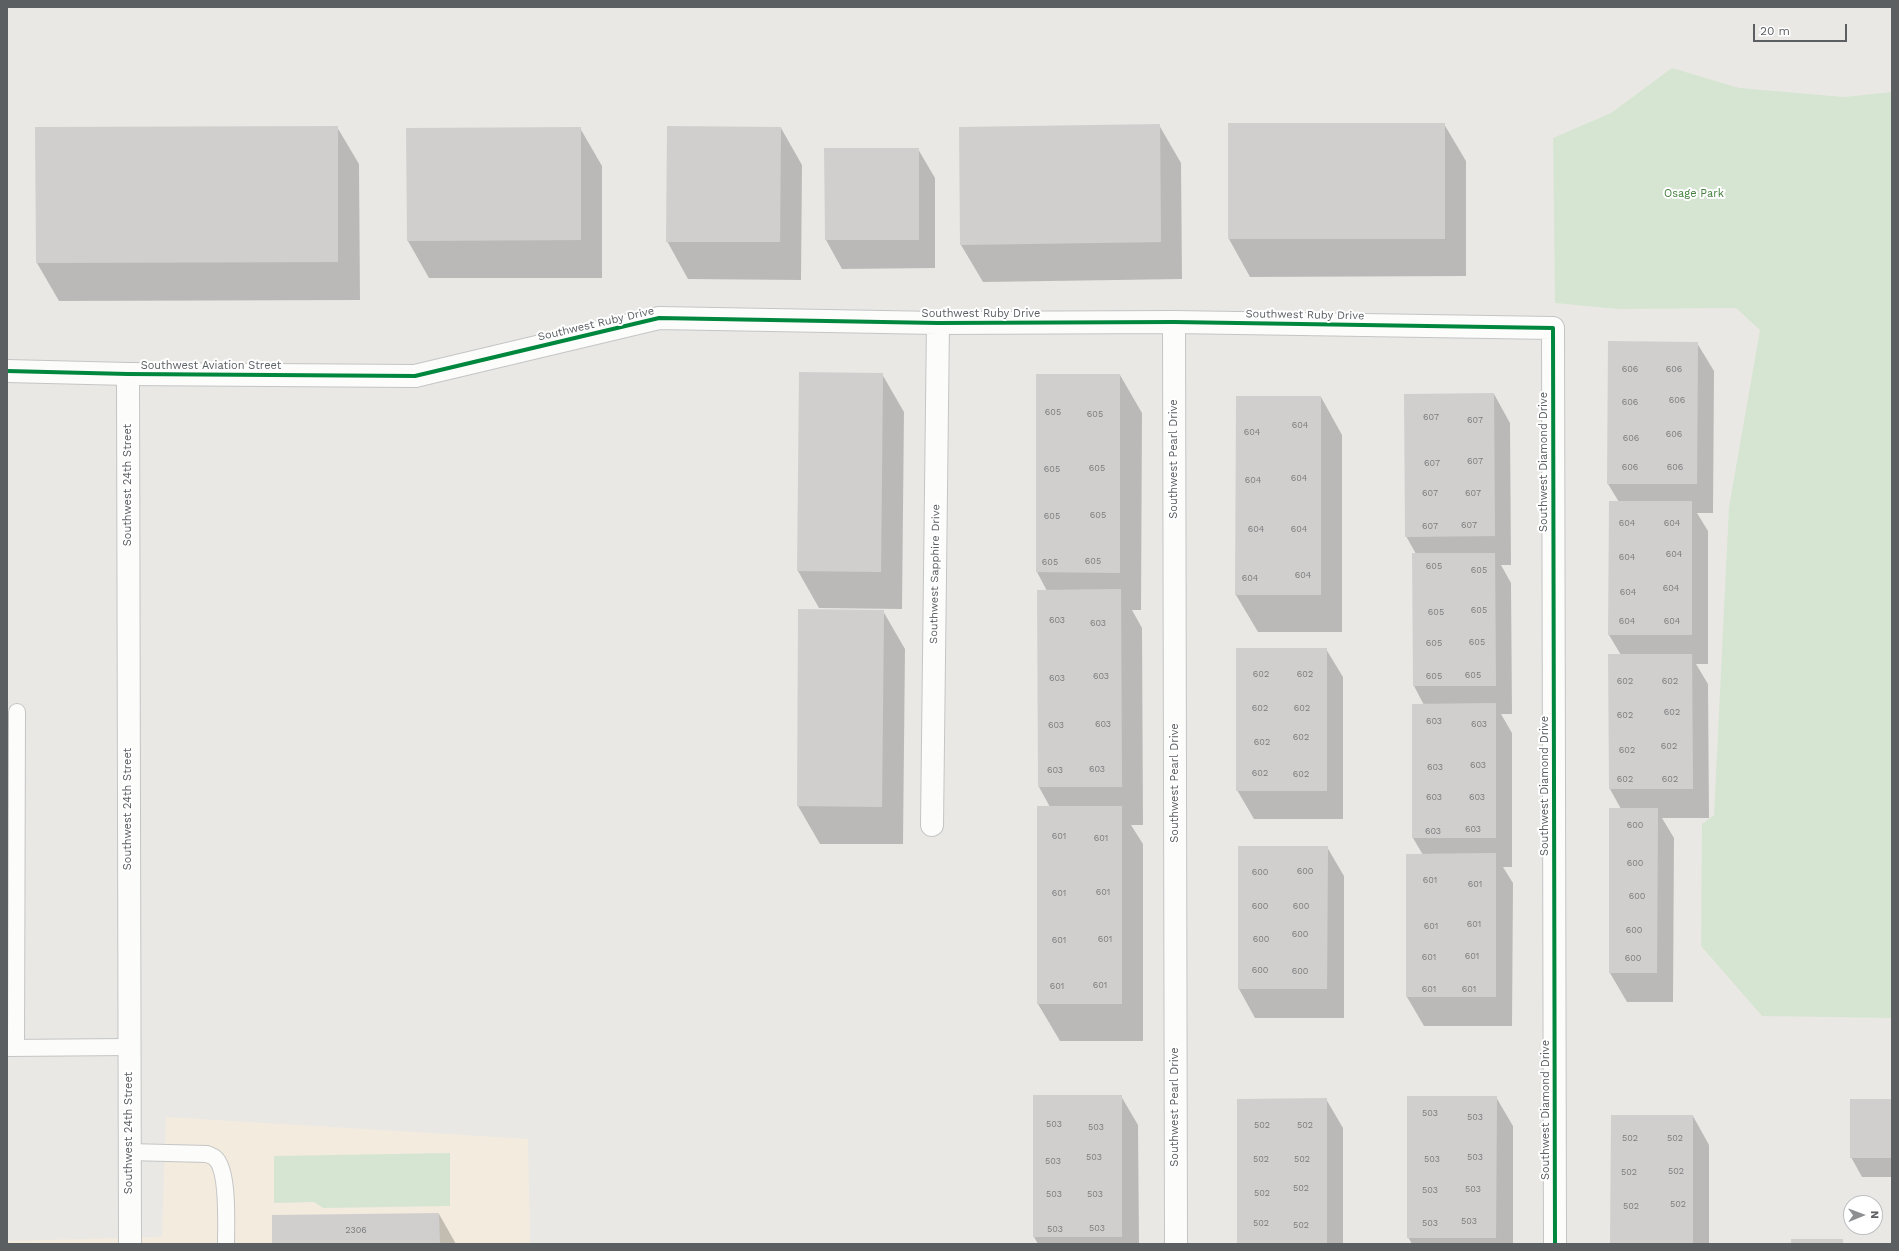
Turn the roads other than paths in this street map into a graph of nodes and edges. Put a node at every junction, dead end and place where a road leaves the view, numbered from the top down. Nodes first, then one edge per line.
1 (1174, 322) junction
2 (938, 323) junction
3 (1553, 328) joint
4 (7, 371) edge
5 (128, 374) junction
6 (415, 376) joint
7 (16, 712) dead end
8 (932, 825) dead end
9 (12, 904) edge
10 (128, 1047) junction
11 (11, 1048) edge
12 (129, 1152) junction
13 (130, 1244) edge
14 (226, 1244) edge
15 (1176, 1244) edge
16 (1555, 1244) edge

1 - 2 street, Southwest Ruby Drive
1 - 3 street, Southwest Ruby Drive
1 - 15 street, Southwest Pearl Drive
2 - 6 street, Southwest Ruby Drive
2 - 8 street, Southwest Sapphire Drive
3 - 16 street, Southwest Diamond Drive
4 - 5 street, Southwest Aviation Street
5 - 6 street, Southwest Aviation Street
5 - 10 street, Southwest 24th Street
7 - 9 lane
9 - 11 lane
10 - 11 lane
10 - 12 street, Southwest 24th Street
12 - 13 street, Southwest 24th Street
12 - 14 lane

